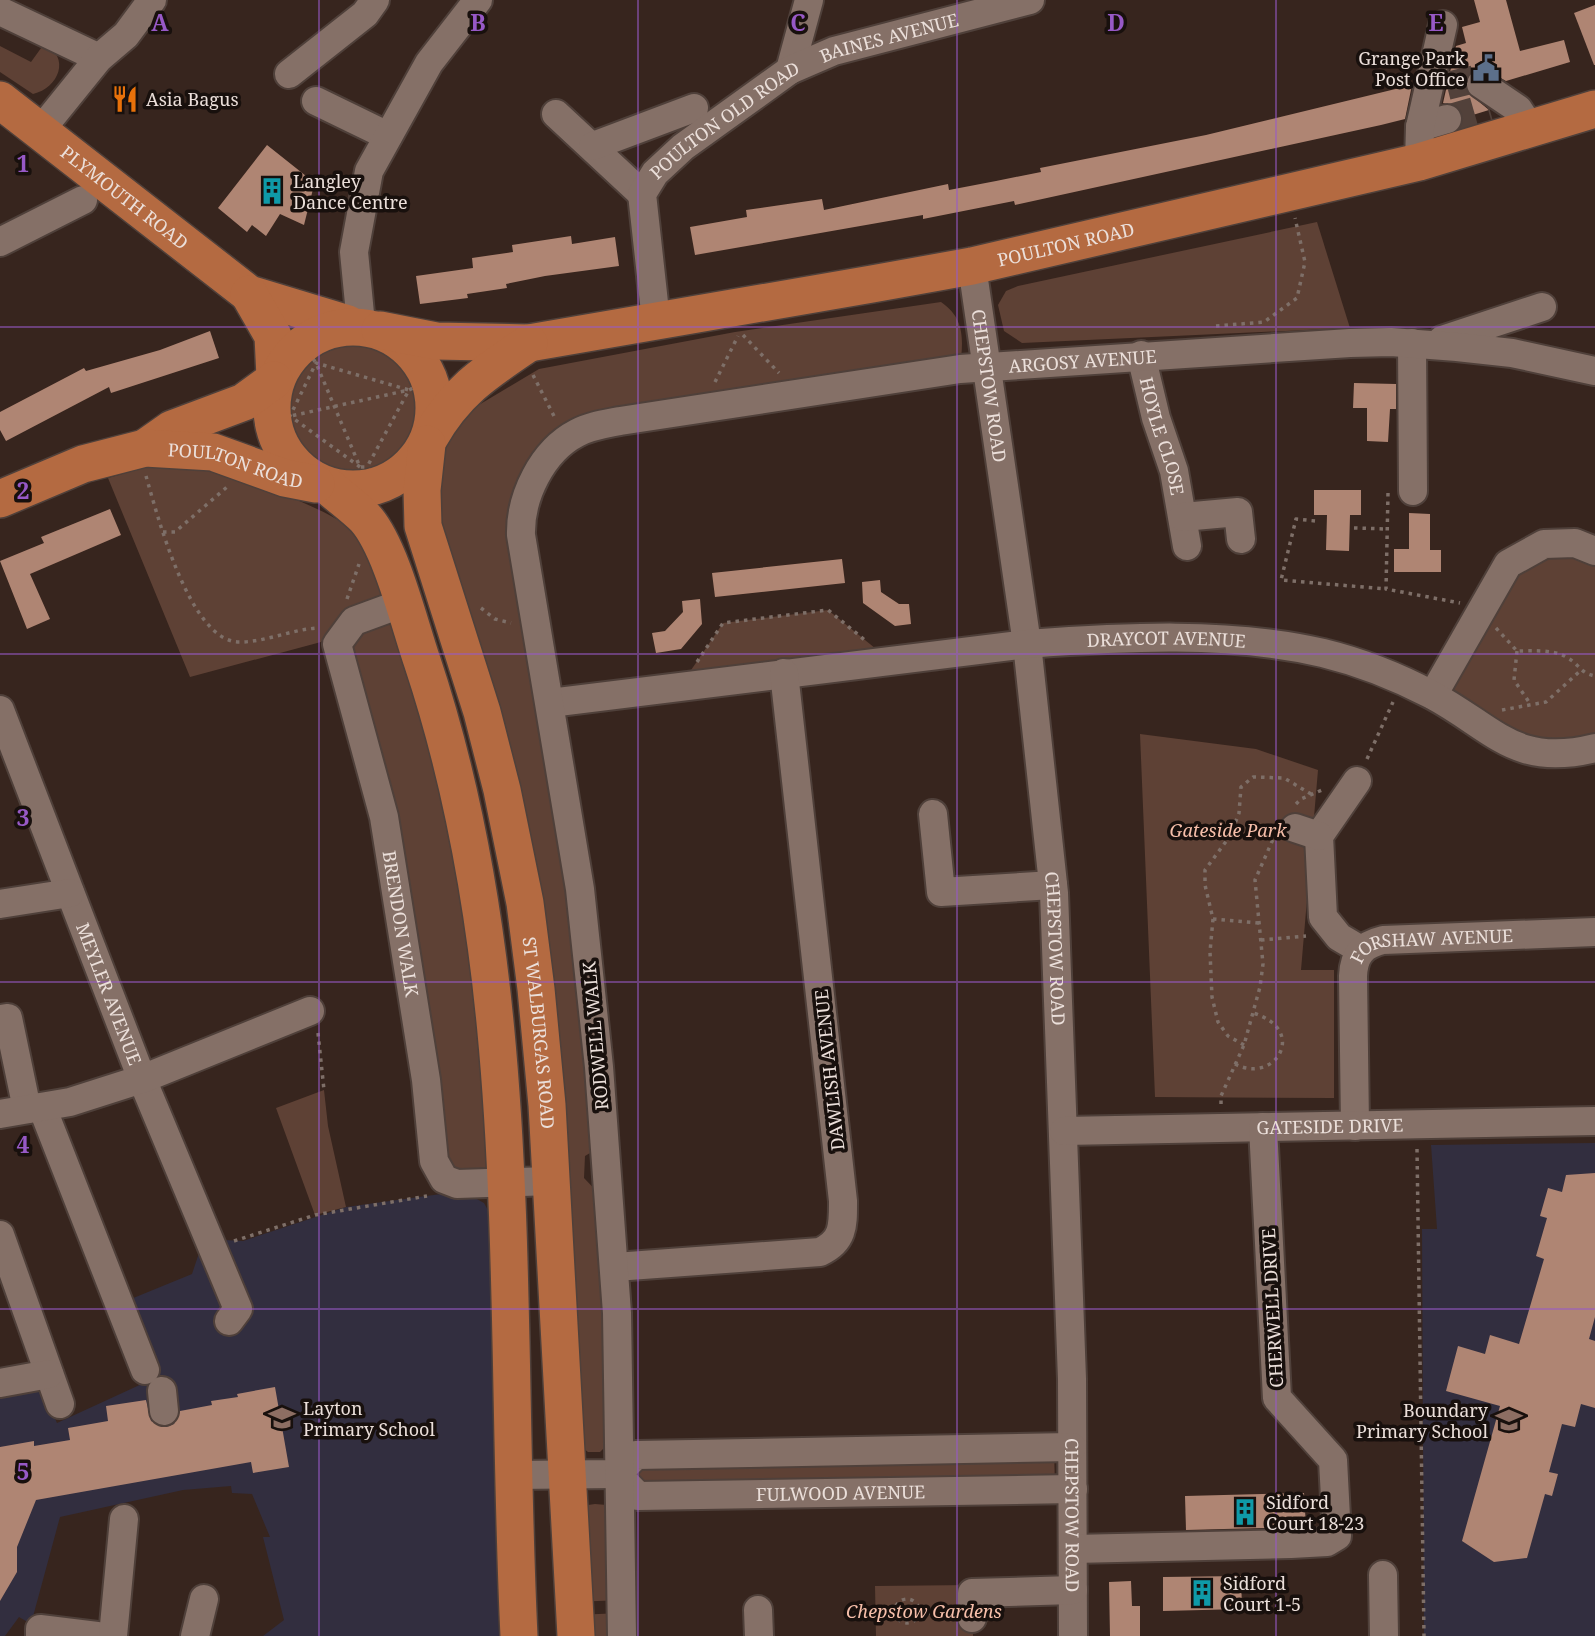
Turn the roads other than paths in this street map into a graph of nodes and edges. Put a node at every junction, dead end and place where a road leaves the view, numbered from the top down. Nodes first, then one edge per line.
1 (152, 0) edge
2 (375, 0) edge
3 (478, 0) edge
4 (809, 0) edge
5 (1030, 0) edge
6 (0, 10) edge
7 (1443, 25) dead end
8 (99, 58) junction
9 (790, 70) junction
10 (289, 74) dead end
11 (1490, 95) tunnel mouth
12 (0, 100) edge
13 (316, 101) dead end
14 (694, 108) dead end
15 (1595, 109) edge
16 (556, 114) dead end
17 (1433, 114) junction
18 (1531, 129) junction
19 (40, 131) junction
20 (388, 135) junction
21 (593, 146) junction
22 (642, 194) junction
23 (83, 200) dead end
24 (0, 242) edge
25 (972, 266) junction
26 (249, 294) junction
27 (1542, 307) dead end
28 (656, 321) junction
29 (363, 326) junction
30 (1421, 344) junction
31 (529, 355) junction
32 (1141, 355) junction
33 (985, 366) junction
34 (1595, 371) edge
35 (274, 379) junction
36 (428, 441) junction
37 (566, 441) joint
38 (144, 458) junction
39 (326, 486) junction
40 (1400, 489) road end
41 (0, 499) edge
42 (1183, 517) junction
43 (1241, 539) dead end
44 (1187, 546) dead end
45 (1595, 551) edge
46 (403, 603) junction
47 (1027, 643) junction
48 (783, 673) junction
49 (1433, 695) junction
50 (550, 703) junction
51 (0, 710) edge
52 (1595, 748) edge
53 (1357, 781) road end
54 (933, 814) dead end
55 (1053, 886) junction
56 (69, 893) junction
57 (0, 904) edge
58 (1595, 932) edge
59 (1350, 944) junction
60 (310, 1012) road end
61 (0, 1019) edge
62 (142, 1079) junction
63 (35, 1108) junction
64 (0, 1114) edge
65 (1595, 1121) edge
66 (1355, 1126) junction
67 (1263, 1128) junction
68 (1064, 1130) junction
69 (551, 1181) junction
70 (508, 1183) junction
71 (0, 1235) edge
72 (615, 1267) junction
73 (10, 1295) edge
74 (229, 1321) dead end
75 (49, 1374) junction
76 (0, 1383) edge
77 (157, 1391) dead end
78 (60, 1404) dead end
79 (1072, 1447) junction
80 (566, 1474) junction
81 (617, 1474) junction
82 (512, 1475) junction
83 (1073, 1489) junction
84 (124, 1519) dead end
85 (1073, 1549) junction
86 (1383, 1575) dead end
87 (1073, 1590) junction
88 (204, 1599) dead end
89 (972, 1615) road end
90 (40, 1636) edge
91 (97, 1636) edge
92 (113, 1636) edge
93 (195, 1636) edge
94 (519, 1636) edge
95 (576, 1636) edge
96 (622, 1636) edge
97 (1073, 1636) edge
98 (1384, 1636) edge

1 - 8 street
2 - 10 street
3 - 20 street
4 - 9 street, POULTON OLD ROAD
5 - 9 street, BAINES AVENUE
6 - 8 street
7 - 17 street
8 - 19 street
9 - 22 street, POULTON OLD ROAD
11 - 18 street
12 - 19 main road, PLYMOUTH ROAD
13 - 20 street
14 - 21 street
15 - 18 main road, POULTON ROAD
16 - 21 street
17 - 18 main road, POULTON ROAD
17 - 25 main road, POULTON ROAD
19 - 26 main road, PLYMOUTH ROAD
20 - 29 street
21 - 22 street
22 - 28 street, POULTON OLD ROAD
23 - 24 street
25 - 28 main road, POULTON ROAD
25 - 33 street, CHEPSTOW ROAD
26 - 29 main road, PLYMOUTH ROAD
26 - 35 main road, PLYMOUTH ROAD
27 - 30 street
28 - 31 main road, POULTON ROAD
29 - 31 main road, POULTON ROAD
29 - 35 main road, POULTON ROAD
29 - 36 main road, ST WALBURGAS ROAD
30 - 32 street, ARGOSY AVENUE
30 - 34 street, ARGOSY AVENUE
30 - 40 street
31 - 36 main road, POULTON ROAD
32 - 33 street, ARGOSY AVENUE
32 - 42 street, HOYLE CLOSE
33 - 37 street, ARGOSY AVENUE
33 - 47 street, CHEPSTOW ROAD
35 - 38 main road, POULTON ROAD
35 - 39 main road, PLYMOUTH ROAD
36 - 39 main road, POULTON ROAD
36 - 69 main road, ST WALBURGAS ROAD
37 - 50 street, RODWELL WALK
38 - 39 main road, POULTON ROAD
38 - 41 main road, POULTON ROAD
39 - 46 main road
42 - 43 street, HOYLE CLOSE
42 - 44 street, HOYLE CLOSE
45 - 49 street
46 - 70 main road
46 - 70 street, BRENDON WALK
47 - 48 street, DRAYCOT AVENUE
47 - 49 street, DRAYCOT AVENUE
47 - 55 street, CHEPSTOW ROAD
48 - 50 street, DRAYCOT AVENUE
48 - 72 street, DAWLISH AVENUE
49 - 52 street, DRAYCOT AVENUE
50 - 72 street, RODWELL WALK
51 - 56 street, MEYLER AVENUE
53 - 59 street
54 - 55 street
55 - 68 street, CHEPSTOW ROAD
56 - 57 street
56 - 62 street, MEYLER AVENUE
58 - 59 street, FORSHAW AVENUE
59 - 66 street, FORSHAW AVENUE
60 - 62 street
61 - 63 street
62 - 63 street
62 - 74 street, MEYLER AVENUE
63 - 64 street
63 - 77 street
65 - 66 street, GATESIDE DRIVE
66 - 67 street, GATESIDE DRIVE
67 - 68 street, GATESIDE DRIVE
67 - 85 street, CHERWELL DRIVE
68 - 79 street, CHEPSTOW ROAD
69 - 70 street
69 - 80 main road, ST WALBURGAS ROAD
70 - 82 main road
71 - 73 street
72 - 81 street, RODWELL WALK
73 - 75 street
75 - 76 street
75 - 78 street
79 - 81 street
79 - 83 street, CHEPSTOW ROAD
80 - 81 street
80 - 82 street
80 - 95 main road, ST WALBURGAS ROAD
81 - 83 street, FULWOOD AVENUE
81 - 96 street, RODWELL WALK
82 - 94 main road
83 - 85 street, CHEPSTOW ROAD
84 - 92 street
85 - 87 street, CHEPSTOW ROAD
86 - 98 street
87 - 89 street
87 - 97 street, CHEPSTOW ROAD
88 - 93 street
90 - 91 street

